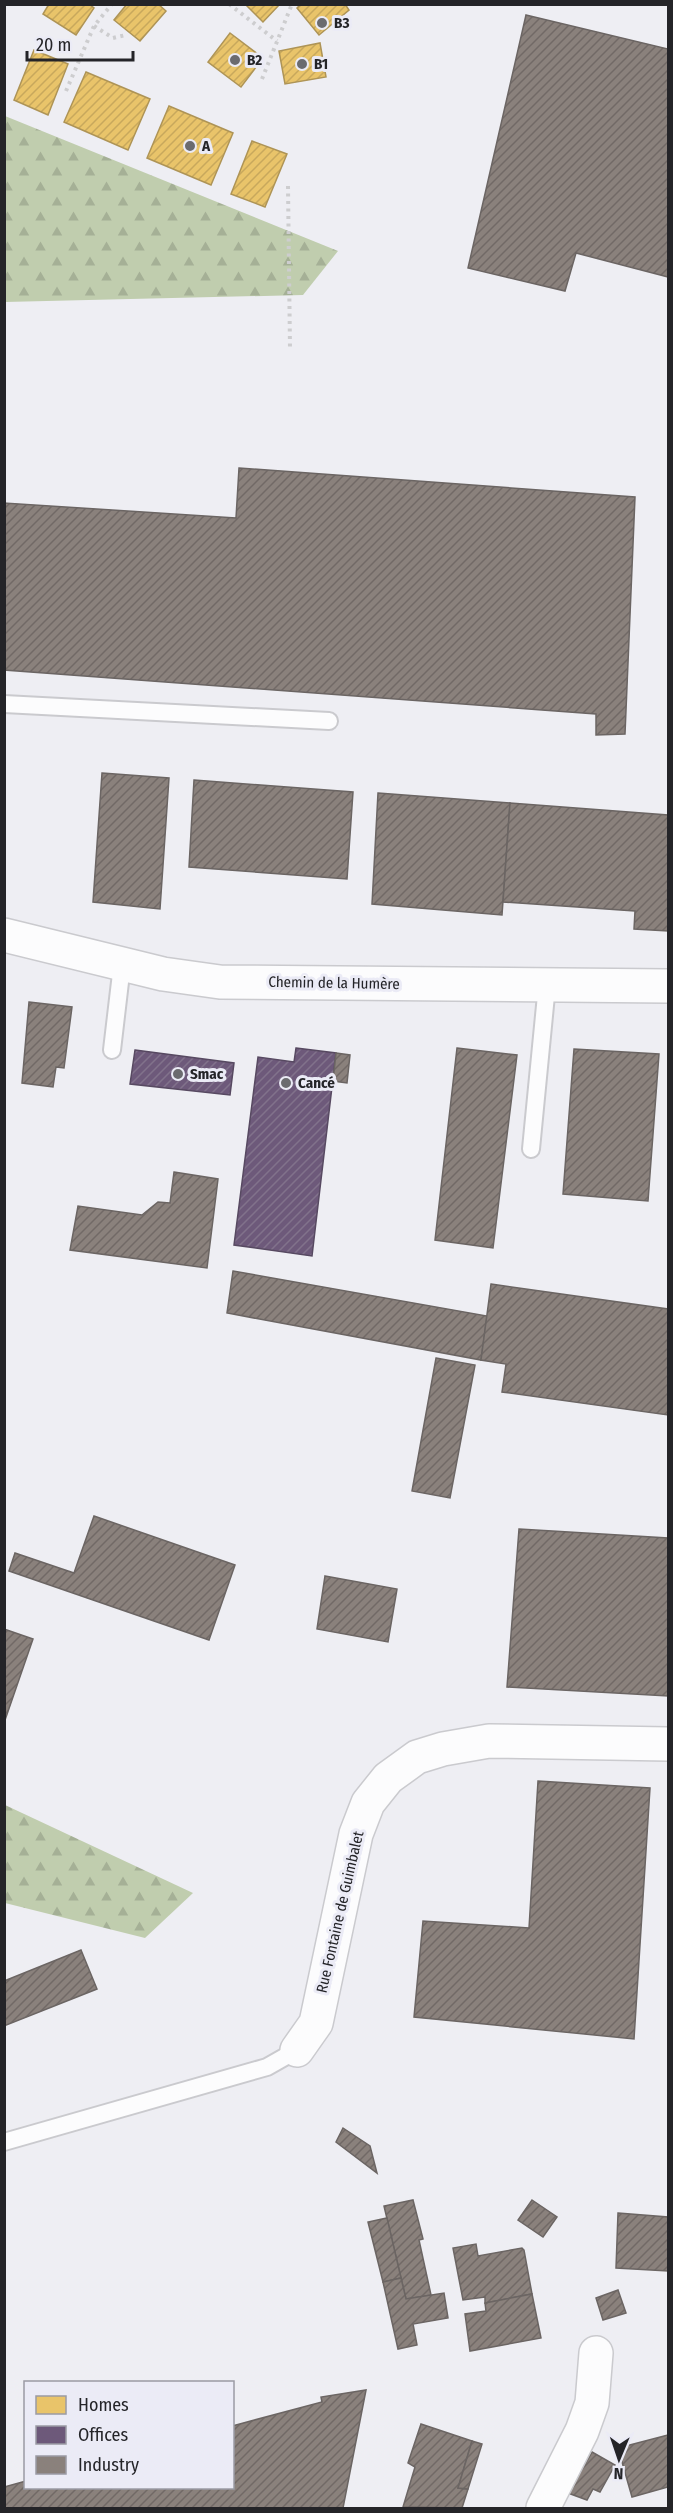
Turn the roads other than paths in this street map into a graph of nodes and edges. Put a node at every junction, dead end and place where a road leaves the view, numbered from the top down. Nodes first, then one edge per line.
1 (4, 704) edge
2 (329, 721) dead end
3 (4, 935) edge
4 (122, 965) junction
5 (547, 985) junction
6 (669, 986) edge
7 (112, 1050) dead end
8 (531, 1149) dead end
9 (669, 1744) edge
10 (297, 2050) joint
11 (4, 2142) edge
12 (596, 2353) dead end
13 (543, 2508) edge

1 - 2 lane
3 - 4 street, Chemin de la Humère
4 - 5 street, Chemin de la Humère
4 - 7 lane
5 - 6 street, Chemin de la Humère
5 - 8 lane
9 - 10 street, Rue Fontaine de Guimbalet
10 - 11 lane
12 - 13 street

